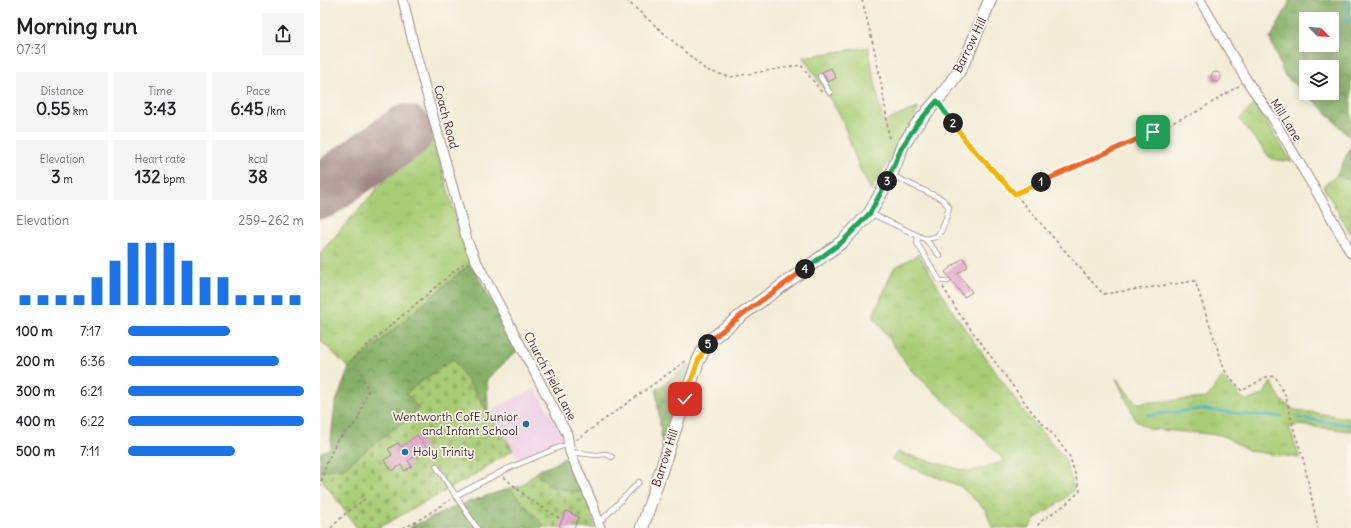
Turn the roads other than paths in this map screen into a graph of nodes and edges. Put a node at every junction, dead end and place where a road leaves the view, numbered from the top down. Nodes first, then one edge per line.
1 (403, 0) edge
2 (990, 0) edge
3 (1200, 0) edge
4 (820, 76) dead end
5 (830, 93) road end
6 (891, 175) junction
7 (870, 213) junction
8 (918, 236) junction
9 (926, 239) junction
10 (467, 240) joint
11 (1351, 253) edge
12 (940, 256) dead end
13 (948, 281) dead end
14 (569, 449) junction
15 (612, 458) dead end
16 (436, 466) dead end
17 (639, 482) dead end
18 (455, 496) junction
19 (599, 526) edge
20 (477, 528) edge
21 (642, 528) edge

1 - 10 street, Coach Road
2 - 6 main road, Barrow Hill
3 - 11 street, Mill Lane
4 - 5 lane
6 - 7 main road, Barrow Hill
6 - 9 lane
7 - 8 lane
7 - 21 main road, Barrow Hill
8 - 9 lane
8 - 13 lane
9 - 12 lane
10 - 14 street, Church Field Lane
14 - 15 lane
14 - 18 lane
14 - 19 street, Church Field Lane
16 - 18 lane
17 - 19 lane
18 - 20 lane

